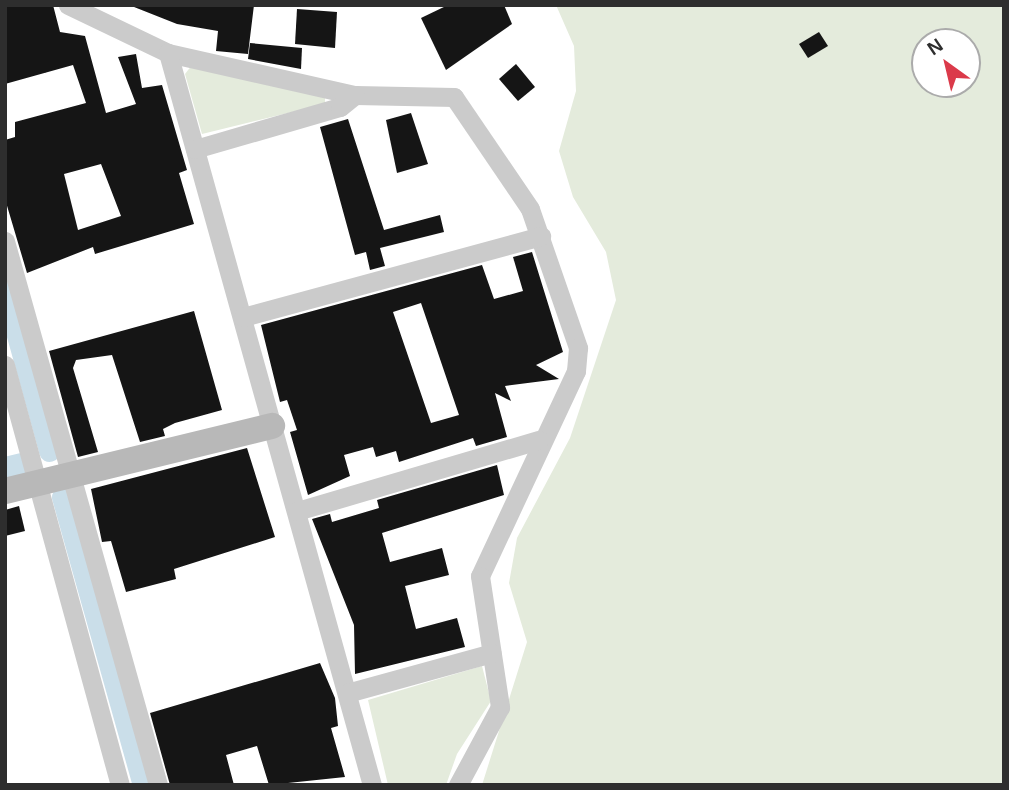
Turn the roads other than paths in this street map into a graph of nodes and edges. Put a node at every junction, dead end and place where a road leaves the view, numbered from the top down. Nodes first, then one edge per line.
1 (68, 5) edge
2 (168, 53) junction
3 (355, 95) junction
4 (195, 149) junction
5 (541, 236) junction
6 (5, 241) edge
7 (243, 317) junction
8 (5, 365) edge
9 (272, 426) junction
10 (539, 440) junction
11 (55, 479) junction
12 (5, 491) edge
13 (297, 511) junction
14 (492, 653) junction
15 (347, 693) junction
16 (120, 785) edge
17 (158, 785) edge
18 (372, 785) edge
19 (458, 785) edge

1 - 2 street
2 - 3 street
2 - 4 street
3 - 4 street
3 - 5 street
4 - 7 street
5 - 7 street
5 - 10 street
6 - 11 street
7 - 9 street
8 - 11 street
9 - 11 street
9 - 13 street
10 - 13 street
10 - 14 street
11 - 12 street
11 - 16 street
11 - 17 street
13 - 15 street
14 - 15 street
14 - 19 street
15 - 18 street

